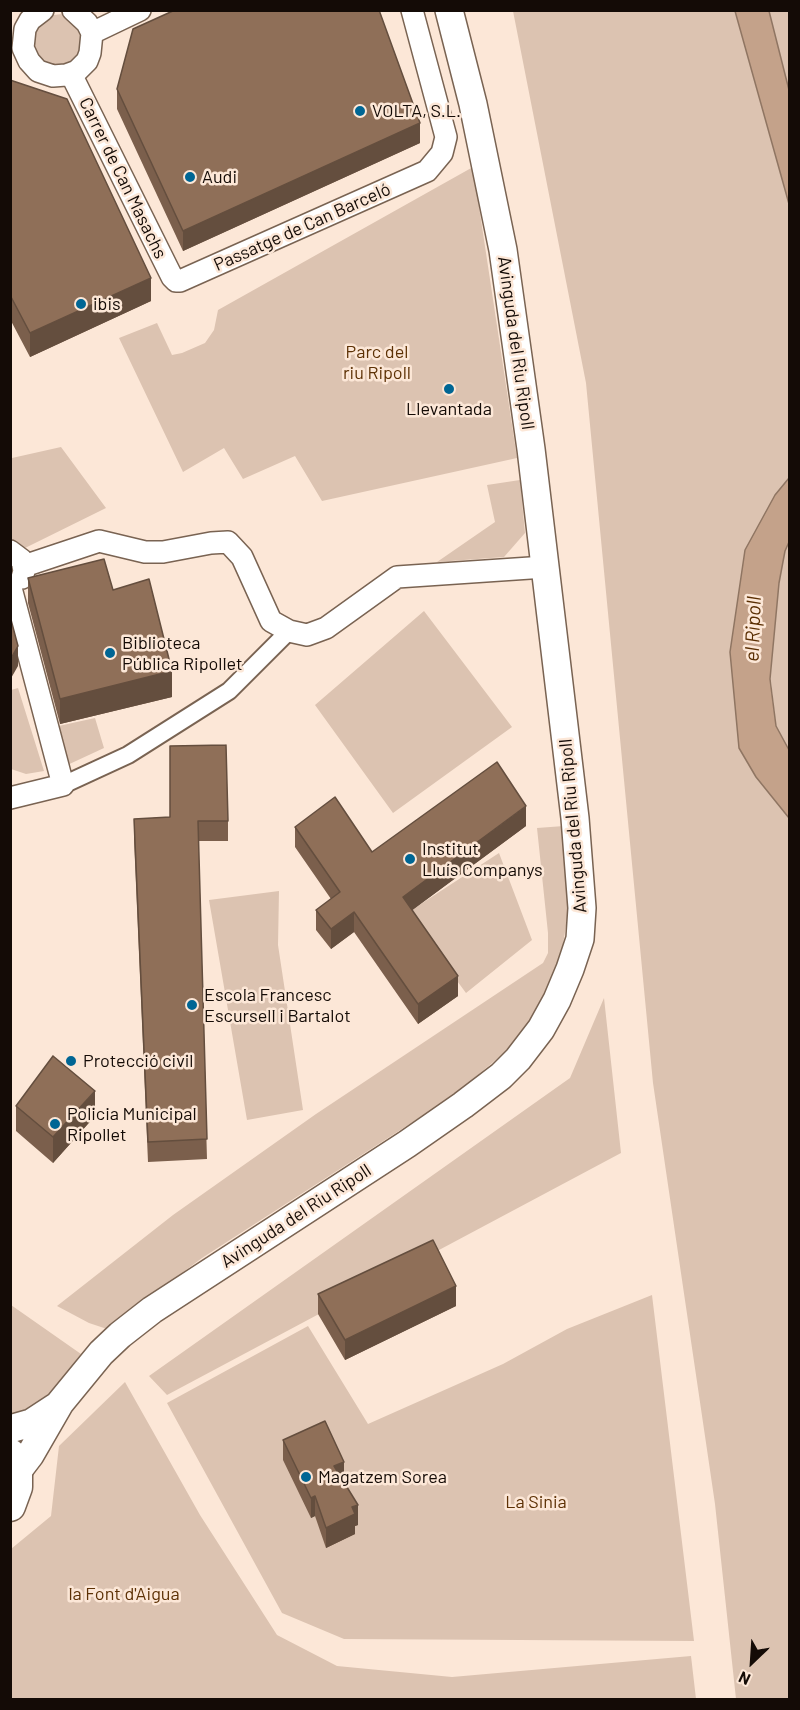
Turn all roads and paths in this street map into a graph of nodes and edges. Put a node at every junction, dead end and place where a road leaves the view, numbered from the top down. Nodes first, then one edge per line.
1 (43, 10) edge
2 (73, 10) edge
3 (140, 10) edge
4 (412, 10) edge
5 (449, 10) edge
6 (92, 33) junction
7 (18, 58) edge
8 (71, 74) junction
9 (176, 281) joint
10 (17, 558) edge
11 (545, 567) junction
12 (11, 588) edge
13 (289, 631) junction
14 (63, 785) junction
15 (10, 798) edge
16 (60, 1403) junction
17 (10, 1429) edge
18 (14, 1463) edge
19 (10, 1506) edge

1 - 7 street
2 - 6 street
3 - 6 street
4 - 9 street, Passatge de Can Barceló
5 - 11 street, Avinguda del Riu Ripoll
6 - 8 street
7 - 8 street
8 - 9 street, Carrer de Can Masachs
10 - 12 street
10 - 13 street
11 - 13 street
11 - 16 street, Avinguda del Riu Ripoll
12 - 14 street
13 - 14 street
14 - 15 street
16 - 17 street, Avinguda del Riu Ripoll
16 - 18 street, Avinguda del Riu Ripoll
18 - 19 main road

